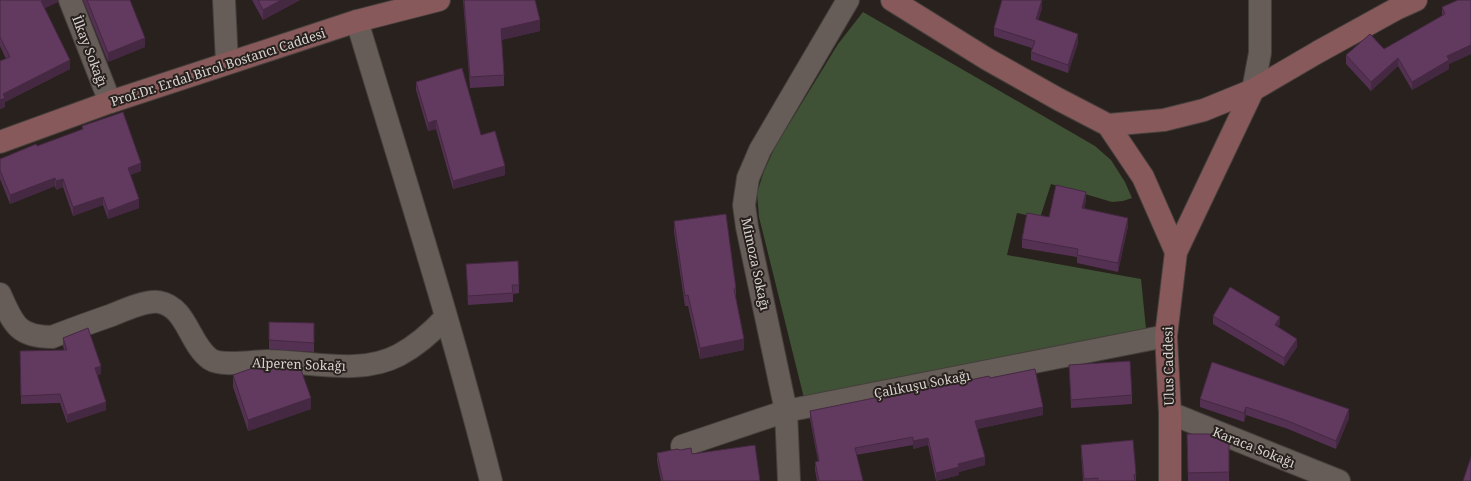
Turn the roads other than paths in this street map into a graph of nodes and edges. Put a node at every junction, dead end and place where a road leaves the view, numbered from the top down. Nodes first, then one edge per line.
1 (70, 0) edge
2 (224, 0) edge
3 (439, 0) edge
4 (848, 0) edge
5 (892, 0) edge
6 (1260, 0) edge
7 (1416, 0) edge
8 (357, 21) junction
9 (227, 63) junction
10 (1253, 90) junction
11 (110, 102) junction
12 (1108, 125) junction
13 (0, 142) edge
14 (1176, 252) junction
15 (0, 294) edge
16 (446, 317) junction
17 (1166, 336) junction
18 (786, 411) junction
19 (1170, 413) junction
20 (682, 446) dead end
21 (491, 481) edge
22 (789, 481) edge
23 (1170, 481) edge
24 (1339, 481) edge

1 - 11 street, İlkay Sokağı
2 - 9 street
3 - 8 street, Prof.Dr. Erdal Birol Bostancı Caddesi
4 - 18 street, Mimoza Sokağı
5 - 12 street
6 - 10 street
7 - 10 street
8 - 9 street, Prof.Dr. Erdal Birol Bostancı Caddesi
8 - 16 street
9 - 11 street, Prof.Dr. Erdal Birol Bostancı Caddesi
10 - 12 street
10 - 14 street, Ulus Caddesi
11 - 13 street, Prof.Dr. Erdal Birol Bostancı Caddesi
12 - 14 street
14 - 17 street, Ulus Caddesi
15 - 16 street, Alperen Sokağı
16 - 21 street
17 - 18 street, Çalıkuşu Sokağı
17 - 19 street, Ulus Caddesi
18 - 20 street, Çalıkuşu Sokağı
18 - 22 street, Mimoza Sokağı
19 - 23 street, Ulus Caddesi
19 - 24 street, Karaca Sokağı

